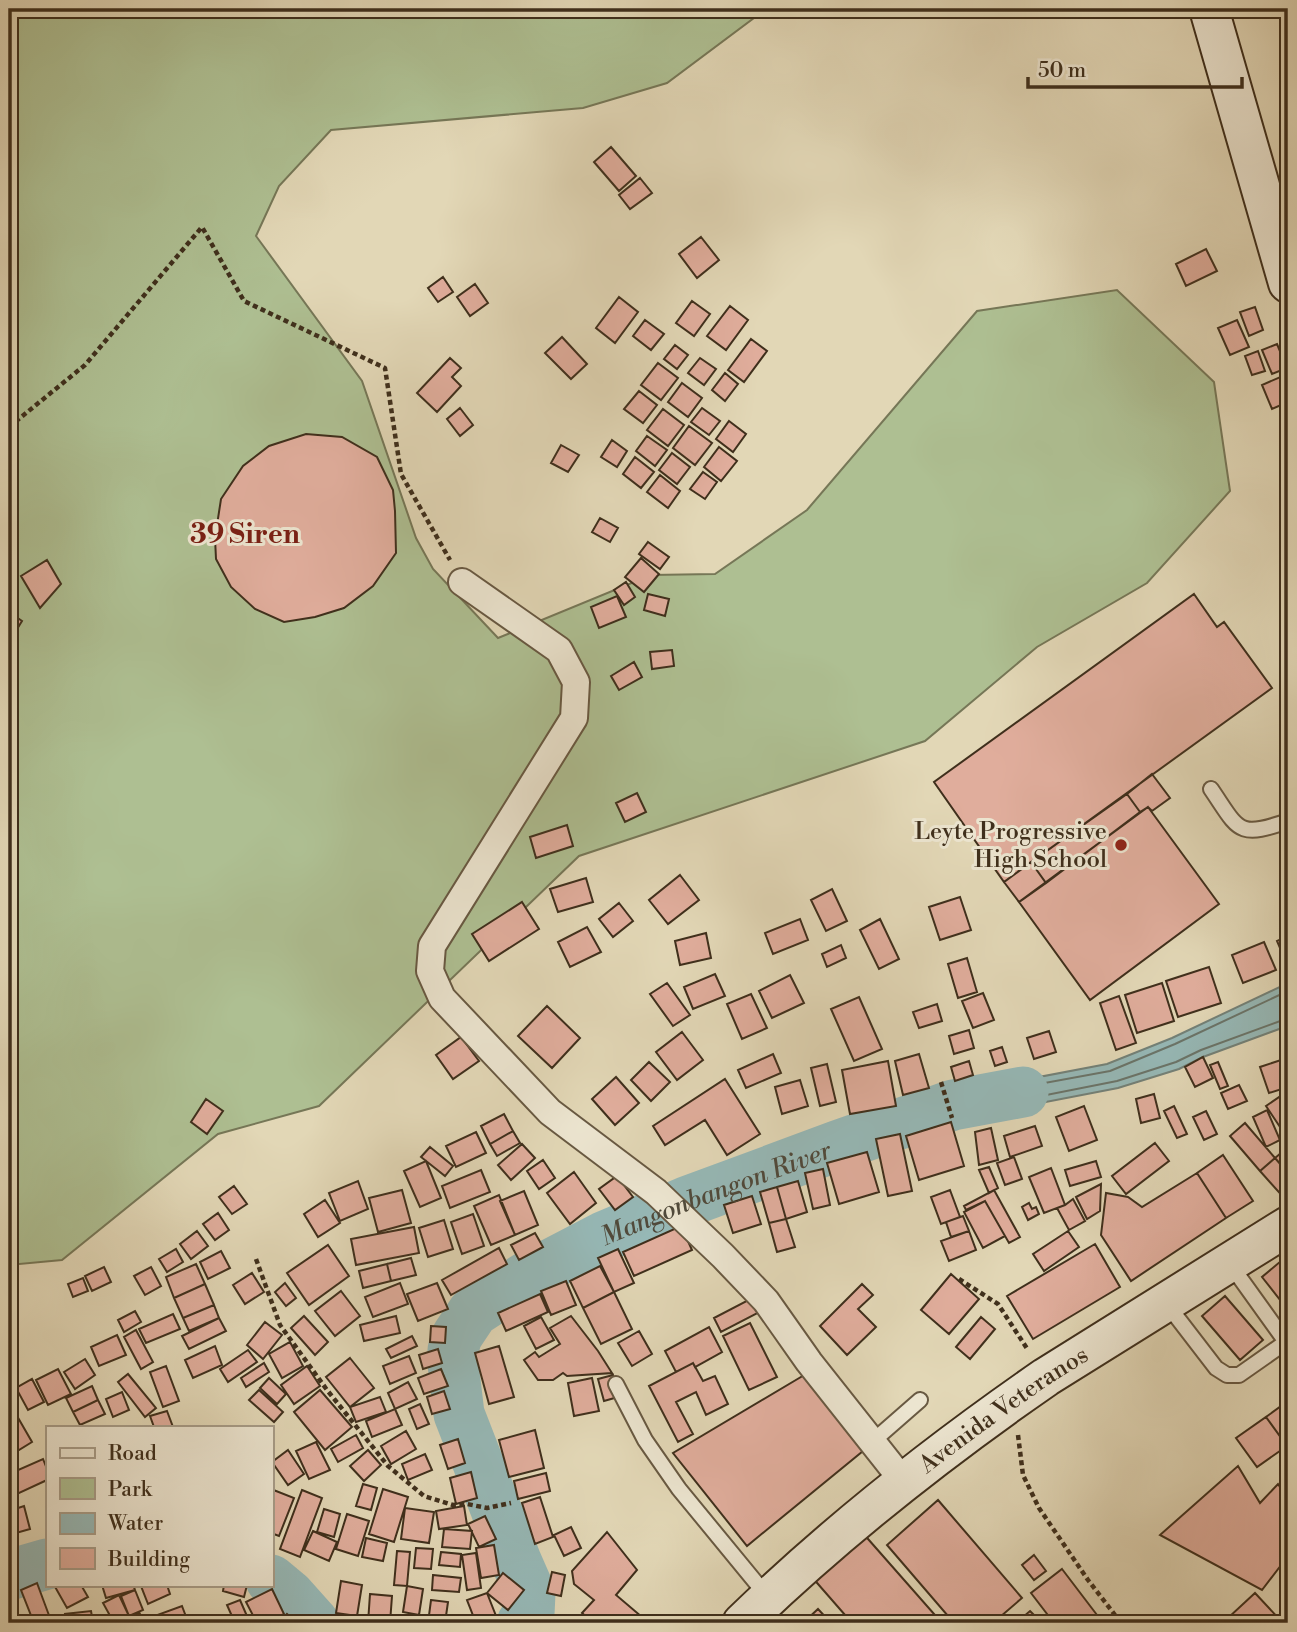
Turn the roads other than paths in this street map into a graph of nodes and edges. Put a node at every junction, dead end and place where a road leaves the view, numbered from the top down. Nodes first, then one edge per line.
1 (1209, 9) edge
2 (1285, 257) edge
3 (462, 582) road end
4 (1211, 789) dead end
5 (1288, 821) edge
6 (1288, 1226) edge
7 (1229, 1263) junction
8 (1166, 1303) junction
9 (1287, 1343) edge
10 (617, 1384) dead end
11 (920, 1400) dead end
12 (872, 1442) junction
13 (904, 1482) junction
14 (755, 1610) edge

1 - 2 main road
3 - 12 street
4 - 5 lane
6 - 7 main road, Avenida Veteranos
7 - 8 main road, Avenida Veteranos
7 - 9 lane
8 - 9 lane
8 - 13 main road, Avenida Veteranos
10 - 14 lane
11 - 12 lane
12 - 13 street
13 - 14 main road, Avenida Veteranos

